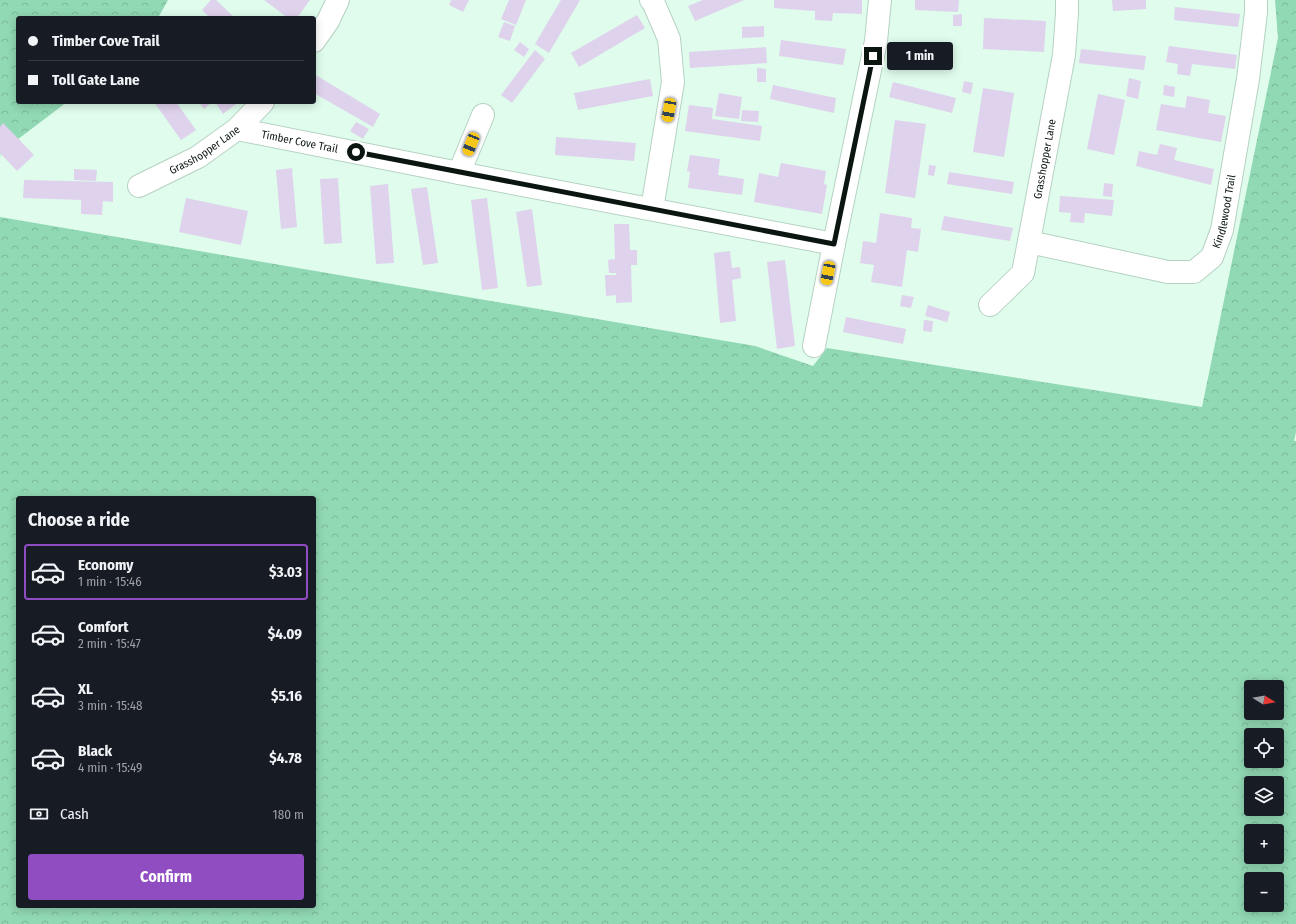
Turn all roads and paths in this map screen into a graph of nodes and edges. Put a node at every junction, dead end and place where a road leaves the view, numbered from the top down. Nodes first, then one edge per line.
1 (338, 0) edge
2 (651, 0) edge
3 (880, 0) edge
4 (1067, 0) edge
5 (1256, 0) edge
6 (316, 38) edge
7 (261, 104) edge
8 (483, 115) dead end
9 (237, 129) junction
10 (459, 173) junction
11 (139, 186) dead end
12 (652, 209) junction
13 (1029, 242) junction
14 (834, 244) junction
15 (990, 305) dead end
16 (814, 346) dead end

1 - 6 street
2 - 12 street
3 - 14 street
4 - 13 street, Grasshopper Lane
5 - 13 street, Kindlewood Trail
7 - 9 street, Grasshopper Lane
8 - 10 street
9 - 10 street, Timber Cove Trail
9 - 11 street, Grasshopper Lane
10 - 12 street, Timber Cove Trail
12 - 14 street, Timber Cove Trail
13 - 15 street, Grasshopper Lane
14 - 16 street

